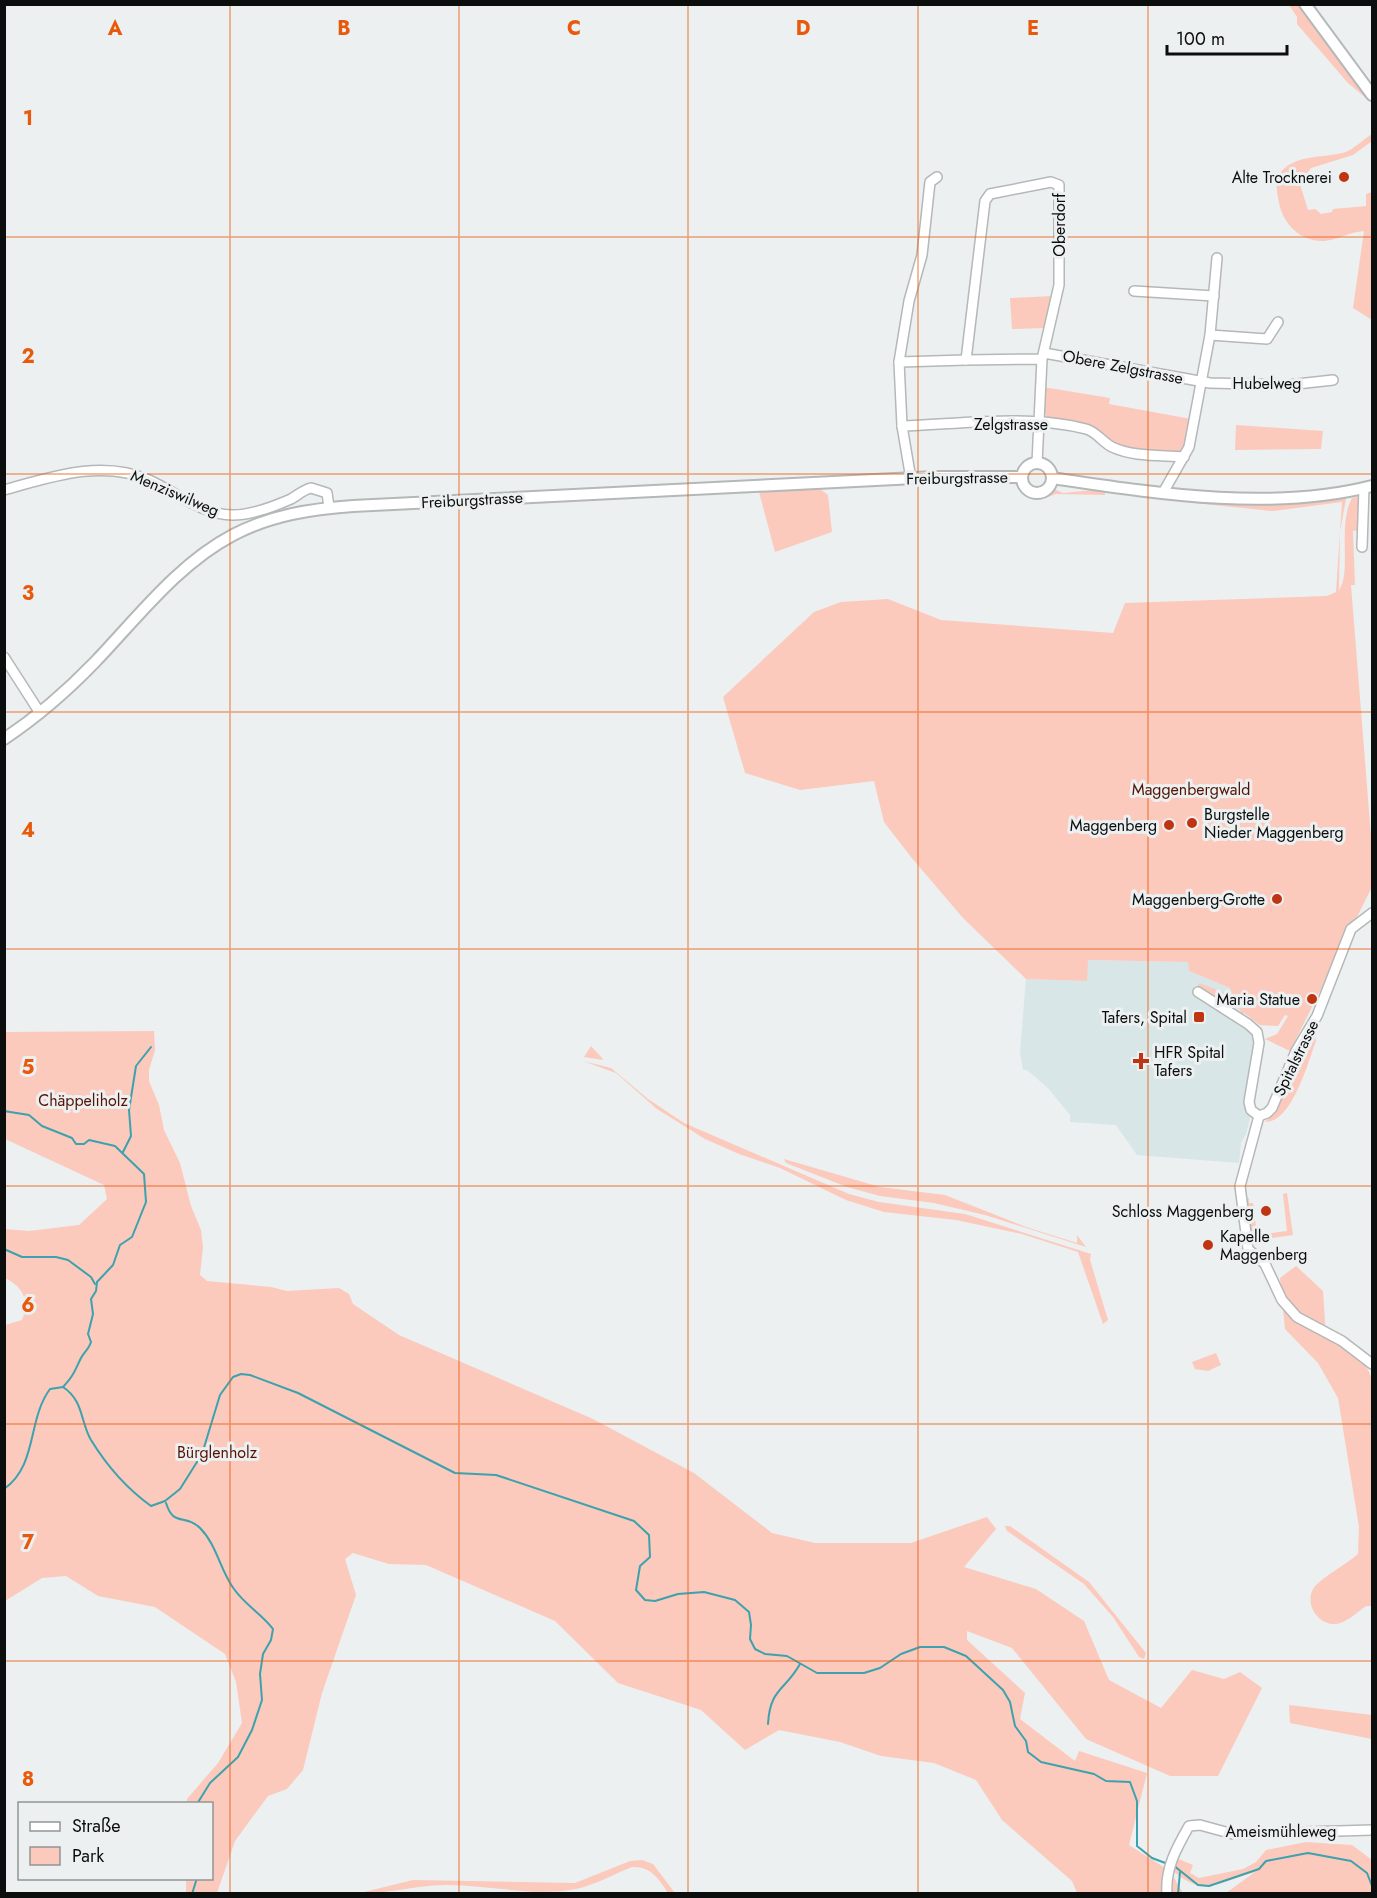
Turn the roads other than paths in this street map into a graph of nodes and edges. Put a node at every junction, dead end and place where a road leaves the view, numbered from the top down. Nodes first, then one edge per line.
1 (1305, 4) edge
2 (1372, 94) edge
3 (937, 177) dead end
4 (1216, 258) dead end
5 (1134, 291) dead end
6 (1214, 296) junction
7 (1278, 322) dead end
8 (1210, 335) junction
9 (1043, 356) junction
10 (966, 360) junction
11 (899, 362) junction
12 (1333, 380) dead end
13 (1201, 382) junction
14 (1039, 422) junction
15 (902, 426) junction
16 (1184, 457) junction
17 (1037, 463) junction
18 (1022, 477) junction
19 (1052, 478) junction
20 (911, 479) junction
21 (1368, 487) edge
22 (4, 490) edge
23 (1164, 491) junction
24 (329, 507) junction
25 (1362, 547) dead end
26 (4, 657) edge
27 (40, 713) junction
28 (4, 739) edge
29 (1372, 913) edge
30 (1197, 992) dead end
31 (1259, 1116) junction
32 (1372, 1364) edge
33 (1372, 1830) edge
34 (1167, 1893) edge

1 - 2 main road
3 - 11 street
4 - 6 street
5 - 6 street
6 - 8 street
7 - 8 street
8 - 13 street
9 - 10 street
9 - 10 street, Oberdorf
9 - 13 street, Obere Zelgstrasse
9 - 14 street, Oberdorf
10 - 11 street
11 - 15 street
12 - 13 street, Hubelweg
13 - 16 street
14 - 15 street, Zelgstrasse
14 - 16 street, Zelgstrasse
14 - 17 street, Oberdorf
15 - 20 street
16 - 23 street
17 - 18 main road, Freiburgstrasse
17 - 19 main road
18 - 19 main road, Freiburgstrasse
18 - 20 main road, Freiburgstrasse
19 - 23 main road
20 - 24 main road, Freiburgstrasse
21 - 23 main road
21 - 25 street
22 - 24 street, Menziswilweg
24 - 27 main road, Freiburgstrasse
26 - 27 street
27 - 28 main road, Freiburgstrasse
29 - 31 street, Spitalstrasse
30 - 31 street
31 - 32 street, Spitalstrasse
33 - 34 street, Ameismühleweg

